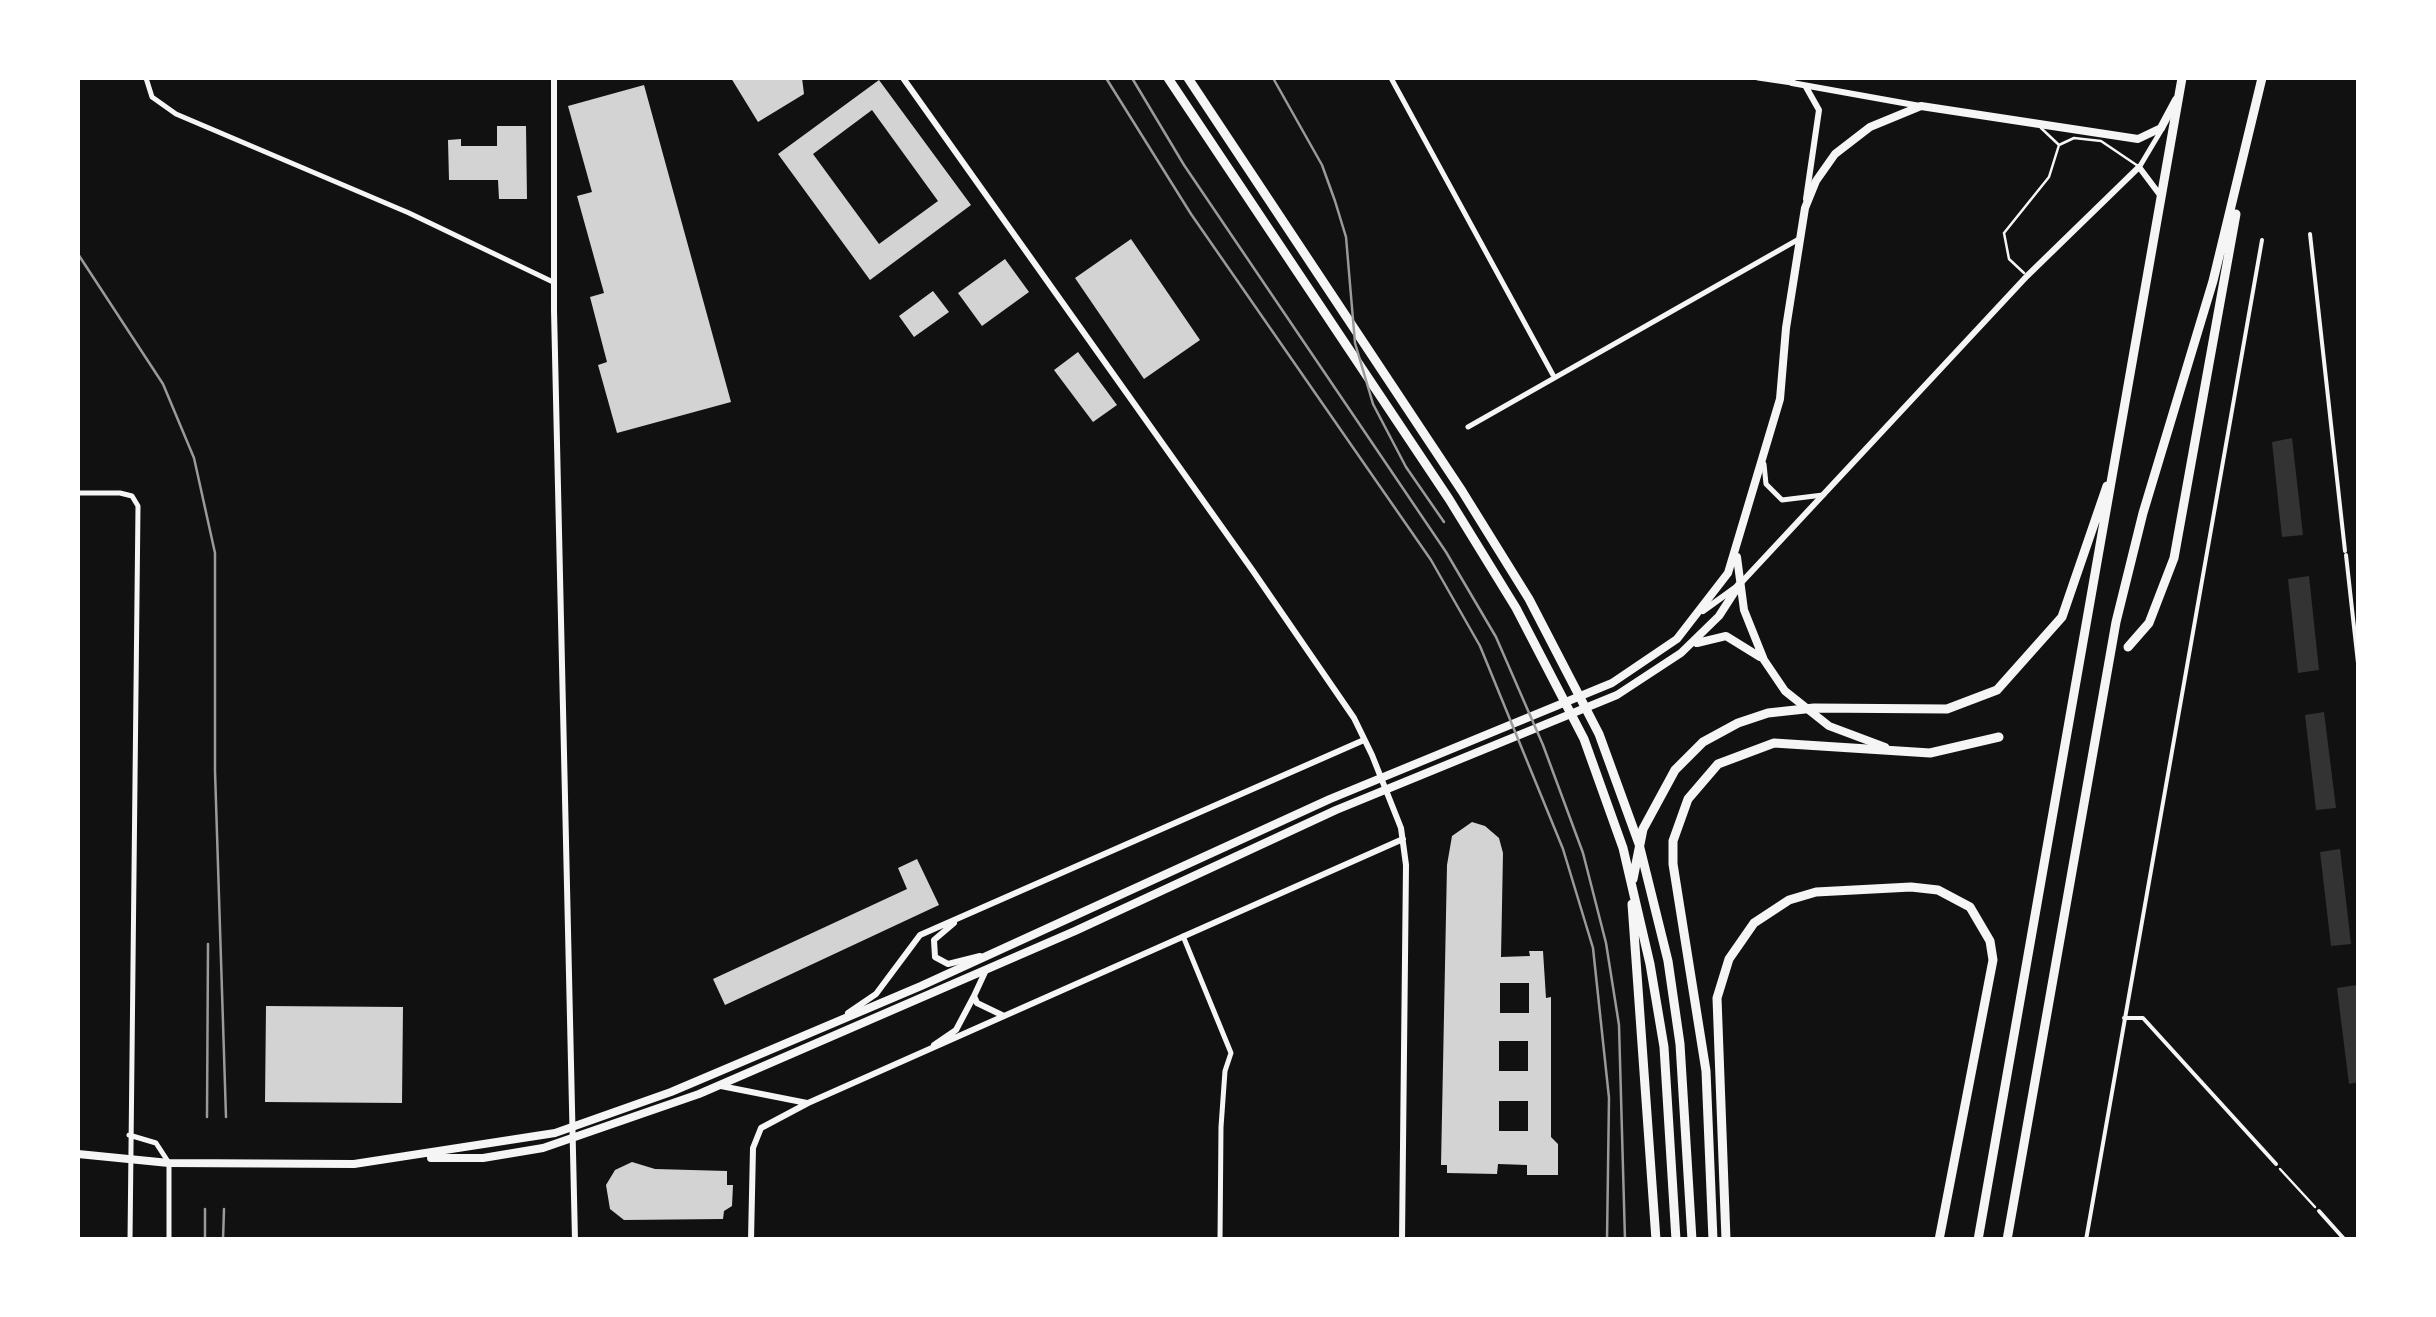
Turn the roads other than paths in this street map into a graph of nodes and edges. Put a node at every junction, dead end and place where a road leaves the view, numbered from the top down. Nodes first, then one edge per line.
1 (146, 78) edge
2 (554, 78) edge
3 (902, 78) edge
4 (1168, 78) edge
5 (1188, 78) edge
6 (1391, 78) edge
7 (1758, 78) edge
8 (2182, 78) edge
9 (2262, 78) edge
10 (1792, 80) edge
11 (1805, 86) junction
12 (2179, 91) junction
13 (1922, 106) junction
14 (2166, 122) junction
15 (2040, 127) junction
16 (2060, 145) junction
17 (2245, 156) junction
18 (2140, 167) junction
19 (2163, 201) junction
20 (1805, 208) junction
21 (2310, 234) dead end
22 (1799, 239) junction
23 (2262, 240) dead end
24 (2027, 276) junction
25 (553, 282) junction
26 (1553, 375) junction
27 (1468, 427) dead end
28 (2122, 435) junction
29 (1764, 464) junction
30 (78, 492) edge
31 (1822, 494) junction
32 (1737, 552) junction
33 (1739, 585) junction
34 (1703, 611) junction
35 (2128, 648) dead end
36 (1680, 654) junction
37 (1764, 660) junction
38 (2358, 664) edge
39 (2000, 737) dead end
40 (1364, 740) junction
41 (1901, 752) junction
42 (1403, 840) junction
43 (954, 922) junction
44 (1183, 936) junction
45 (995, 954) junction
46 (986, 970) junction
47 (974, 996) junction
48 (1005, 1016) junction
49 (840, 1018) junction
50 (2124, 1018) junction
51 (915, 1055) junction
52 (720, 1086) junction
53 (808, 1103) junction
54 (574, 1126) junction
55 (130, 1135) junction
56 (575, 1138) junction
57 (78, 1154) edge
58 (416, 1158) junction
59 (130, 1161) junction
60 (169, 1163) junction
61 (2276, 1164) road end
62 (2319, 1211) road end
63 (130, 1240) edge
64 (170, 1240) edge
65 (575, 1240) edge
66 (751, 1240) edge
67 (1220, 1240) edge
68 (1402, 1240) edge
69 (1656, 1240) edge
70 (1676, 1240) edge
71 (1692, 1240) edge
72 (1713, 1240) edge
73 (1726, 1240) edge
74 (1939, 1240) edge
75 (1978, 1240) edge
76 (2007, 1240) edge
77 (2086, 1240) edge
78 (2345, 1240) edge

1 - 25 street
2 - 25 street
3 - 40 street
4 - 70 main road
5 - 71 main road
6 - 26 street
7 - 10 street
8 - 12 main road
9 - 17 main road
10 - 11 street
11 - 13 street
11 - 20 street
12 - 14 main road
12 - 19 main road
13 - 15 main road
13 - 20 main road
14 - 15 main road
14 - 18 street
15 - 16 lane
16 - 18 lane
16 - 24 lane
17 - 35 main road
17 - 76 main road
18 - 19 street
18 - 24 street
19 - 28 main road
20 - 22 main road
21 - 38 street
22 - 26 street
22 - 29 main road
23 - 50 street
24 - 31 street
25 - 54 street
26 - 27 street
28 - 69 main road
28 - 75 main road
29 - 31 street
29 - 32 main road
30 - 55 street
31 - 33 street
32 - 33 main road
32 - 34 main road
33 - 34 street
33 - 36 main road
33 - 37 main road
34 - 45 main road
36 - 37 main road
36 - 46 main road
37 - 41 main road
39 - 41 main road
40 - 42 street
40 - 43 street
41 - 72 main road
42 - 44 street
42 - 68 street
43 - 45 street
43 - 49 street
44 - 48 street
44 - 67 street
45 - 49 main road
46 - 47 street
46 - 52 main road
47 - 48 street
47 - 51 street
48 - 51 street
49 - 54 main road
50 - 61 street
50 - 77 street
51 - 53 street
52 - 53 street
52 - 56 main road
53 - 66 street
54 - 56 street
54 - 58 main road
55 - 59 street
55 - 60 street
56 - 58 main road
56 - 65 street
57 - 59 main road
58 - 60 main road
59 - 60 main road
59 - 63 street
60 - 64 street
62 - 78 street
73 - 74 main road

